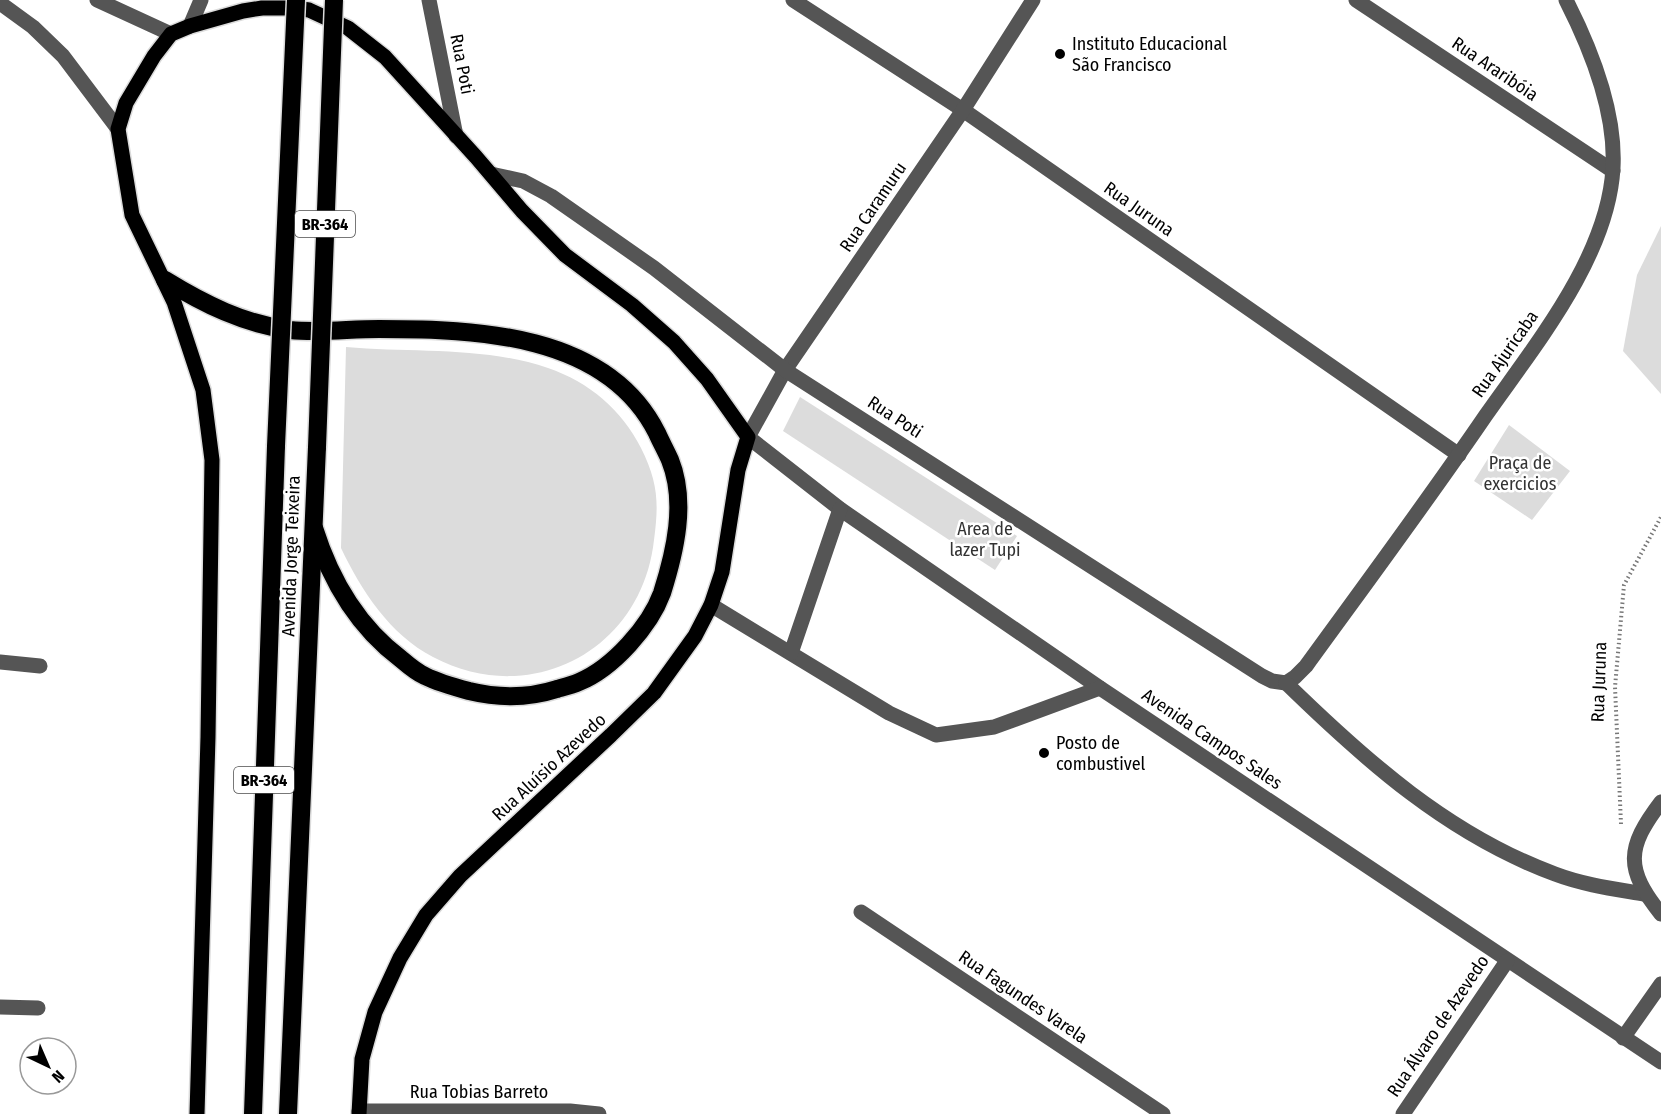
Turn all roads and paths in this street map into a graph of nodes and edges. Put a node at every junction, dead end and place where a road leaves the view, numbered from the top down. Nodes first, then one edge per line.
1 (96, 0) edge
2 (201, 0) edge
3 (296, 0) edge
4 (334, 0) edge
5 (429, 0) edge
6 (793, 0) edge
7 (1033, 0) edge
8 (1356, 0) edge
9 (1566, 0) edge
10 (0, 3) edge
11 (190, 26) junction
12 (171, 34) junction
13 (963, 110) junction
14 (118, 129) junction
15 (456, 136) junction
16 (1613, 171) junction
17 (491, 174) junction
18 (165, 280) junction
19 (784, 369) junction
20 (748, 437) junction
21 (1459, 455) junction
22 (840, 509) junction
23 (1661, 517) edge
24 (314, 528) junction
25 (711, 605) junction
26 (790, 653) junction
27 (0, 662) edge
28 (40, 666) dead end
29 (1286, 683) junction
30 (1100, 688) junction
31 (1661, 802) edge
32 (1633, 856) junction
33 (1644, 894) junction
34 (861, 912) dead end
35 (1661, 914) edge
36 (1506, 961) junction
37 (1661, 984) edge
38 (0, 1007) edge
39 (38, 1008) dead end
40 (1623, 1038) junction
41 (1661, 1062) edge
42 (359, 1112) edge
43 (532, 1113) edge
44 (198, 1114) edge
45 (253, 1114) edge
46 (288, 1114) edge
47 (599, 1114) edge
48 (1163, 1114) edge
49 (1403, 1114) edge

1 - 12 street
2 - 11 street
3 - 45 highway, Avenida Jorge Teixeira / BR-364, bridge
4 - 24 highway, Avenida Jorge Teixeira / BR-364, bridge
5 - 15 street, Rua Poti
6 - 13 street, Rua Juruna
7 - 13 street, Rua Caramuru
8 - 16 street, Rua Araribóia
9 - 16 street, Rua Ajuricaba
10 - 14 street
11 - 12 main road
11 - 15 main road
12 - 14 main road
13 - 19 street, Rua Caramuru
13 - 21 street, Rua Juruna
14 - 18 main road
15 - 17 main road
16 - 21 street, Rua Ajuricaba
17 - 19 street, Rua Poti
17 - 20 main road
18 - 24 highway
18 - 44 main road
19 - 20 street, Rua Caramuru
19 - 29 street, Rua Poti
20 - 22 street, Avenida Campos Sales
20 - 25 main road, Rua Aluísio Azevedo
21 - 29 street, Rua Ajuricaba
22 - 26 street
22 - 30 street, Avenida Campos Sales
23 - 32 path, Rua Juruna
24 - 46 highway, Avenida Jorge Teixeira / BR-364
25 - 26 street
25 - 42 main road, Rua Aluísio Azevedo
26 - 30 street
27 - 28 street
29 - 33 street
30 - 36 street, Avenida Campos Sales
31 - 32 street
32 - 33 street
33 - 35 street
34 - 48 street, Rua Fagundes Varela
36 - 40 street, Avenida Campos Sales
36 - 49 street, Rua Álvaro de Azevedo
37 - 40 street
38 - 39 street
40 - 41 street, Avenida Campos Sales
42 - 43 street, Rua Tobias Barreto
43 - 47 street, Rua Tobias Barreto

